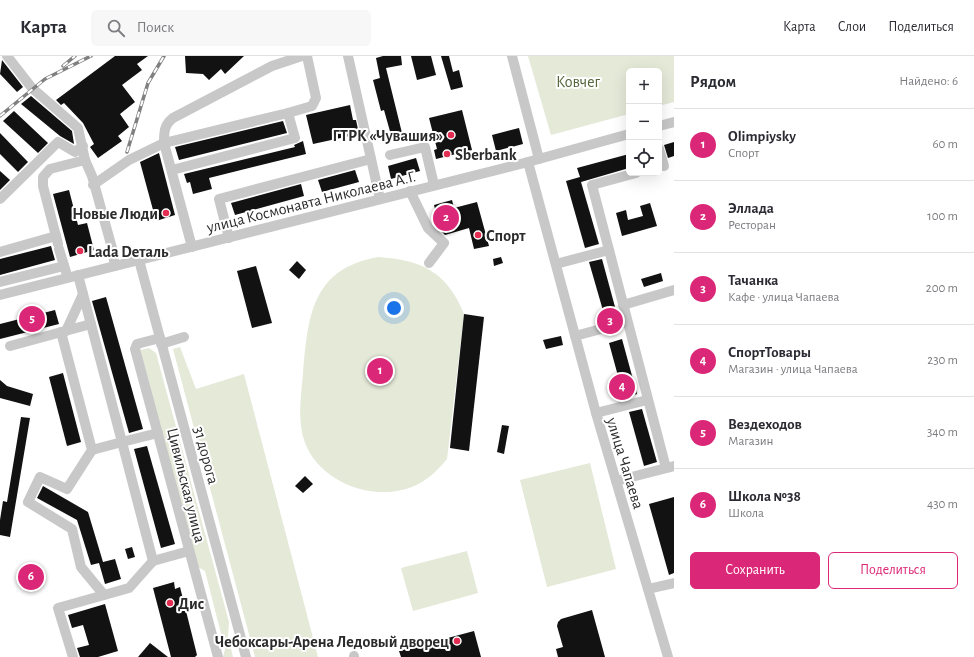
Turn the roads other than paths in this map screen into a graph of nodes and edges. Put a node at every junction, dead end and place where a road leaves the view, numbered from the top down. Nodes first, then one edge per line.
1 (7, 56) edge
2 (302, 56) edge
3 (307, 56) edge
4 (348, 56) edge
5 (512, 56) edge
6 (288, 113) junction
7 (674, 122) edge
8 (662, 125) edge
9 (626, 135) edge
10 (164, 143) junction
11 (83, 146) junction
12 (390, 155) dead end
13 (371, 158) junction
14 (539, 159) junction
15 (85, 160) junction
16 (528, 162) junction
17 (674, 163) edge
18 (662, 166) edge
19 (172, 170) junction
20 (626, 176) edge
21 (94, 185) junction
22 (434, 185) junction
23 (410, 191) junction
24 (0, 198) edge
25 (380, 199) junction
26 (229, 238) junction
27 (58, 243) junction
28 (192, 247) junction
29 (608, 250) junction
30 (0, 252) edge
31 (139, 260) junction
32 (429, 263) dead end
33 (556, 264) junction
34 (64, 266) junction
35 (115, 266) junction
36 (78, 275) junction
37 (68, 278) junction
38 (0, 282) edge
39 (674, 290) edge
40 (83, 294) junction
41 (0, 295) edge
42 (623, 305) junction
43 (627, 322) junction
44 (91, 324) junction
45 (64, 332) junction
46 (575, 336) junction
47 (184, 337) dead end
48 (161, 341) junction
49 (10, 346) dead end
50 (647, 400) junction
51 (596, 413) junction
52 (158, 433) junction
53 (122, 442) junction
54 (92, 450) junction
55 (670, 467) edge
56 (616, 481) junction
57 (189, 551) junction
58 (153, 561) junction
59 (674, 583) edge
60 (648, 589) junction
61 (104, 595) junction
62 (73, 657) edge
63 (218, 657) edge
64 (246, 657) edge
65 (668, 657) edge

1 - 11 street
2 - 10 street
3 - 6 street
4 - 13 street
5 - 14 street
6 - 10 street
6 - 19 street
7 - 8 street
9 - 14 street, улица Космонавта Николаева А.Г.
10 - 19 street
10 - 21 street
11 - 15 street
11 - 24 street
12 - 22 street
13 - 25 street
13 - 26 street
14 - 16 street, улица Космонавта Николаева А.Г.
15 - 21 street
15 - 27 street
16 - 22 street, улица Космонавта Николаева А.Г.
16 - 33 street, улица Чапаева
17 - 18 street
19 - 28 street
20 - 29 street
21 - 35 street
22 - 23 street, улица Космонавта Николаева А.Г.
23 - 25 street, улица Космонавта Николаева А.Г.
23 - 32 street
25 - 26 street, улица Космонавта Николаева А.Г.
26 - 28 street, улица Космонавта Николаева А.Г.
27 - 30 street
27 - 34 street
28 - 31 street, улица Космонавта Николаева А.Г.
29 - 33 street
29 - 42 street
31 - 35 street, улица Космонавта Николаева А.Г.
31 - 48 street, 31 дорога
33 - 46 street, улица Чапаева
34 - 37 street
34 - 38 street
35 - 36 street, улица Космонавта Николаева А.Г.
36 - 37 street, улица Космонавта Николаева А.Г.
36 - 40 street
37 - 41 street, улица Космонавта Николаева А.Г.
39 - 42 street
40 - 44 street
40 - 45 street
42 - 43 street
43 - 46 street
43 - 50 street
44 - 45 street
44 - 53 street
45 - 49 street
45 - 54 street
46 - 51 street, улица Чапаева
47 - 48 street
48 - 52 street, Цивильская улица
48 - 64 street, 31 дорога
50 - 51 street
50 - 55 street
51 - 56 street, улица Чапаева
52 - 53 street
52 - 57 street, Цивильская улица
53 - 54 street
53 - 58 street
54 - 61 street
55 - 56 street
56 - 60 street, улица Чапаева
57 - 58 street
57 - 63 street, Цивильская улица
58 - 61 street
59 - 60 street
60 - 65 street, улица Чапаева
61 - 62 street

